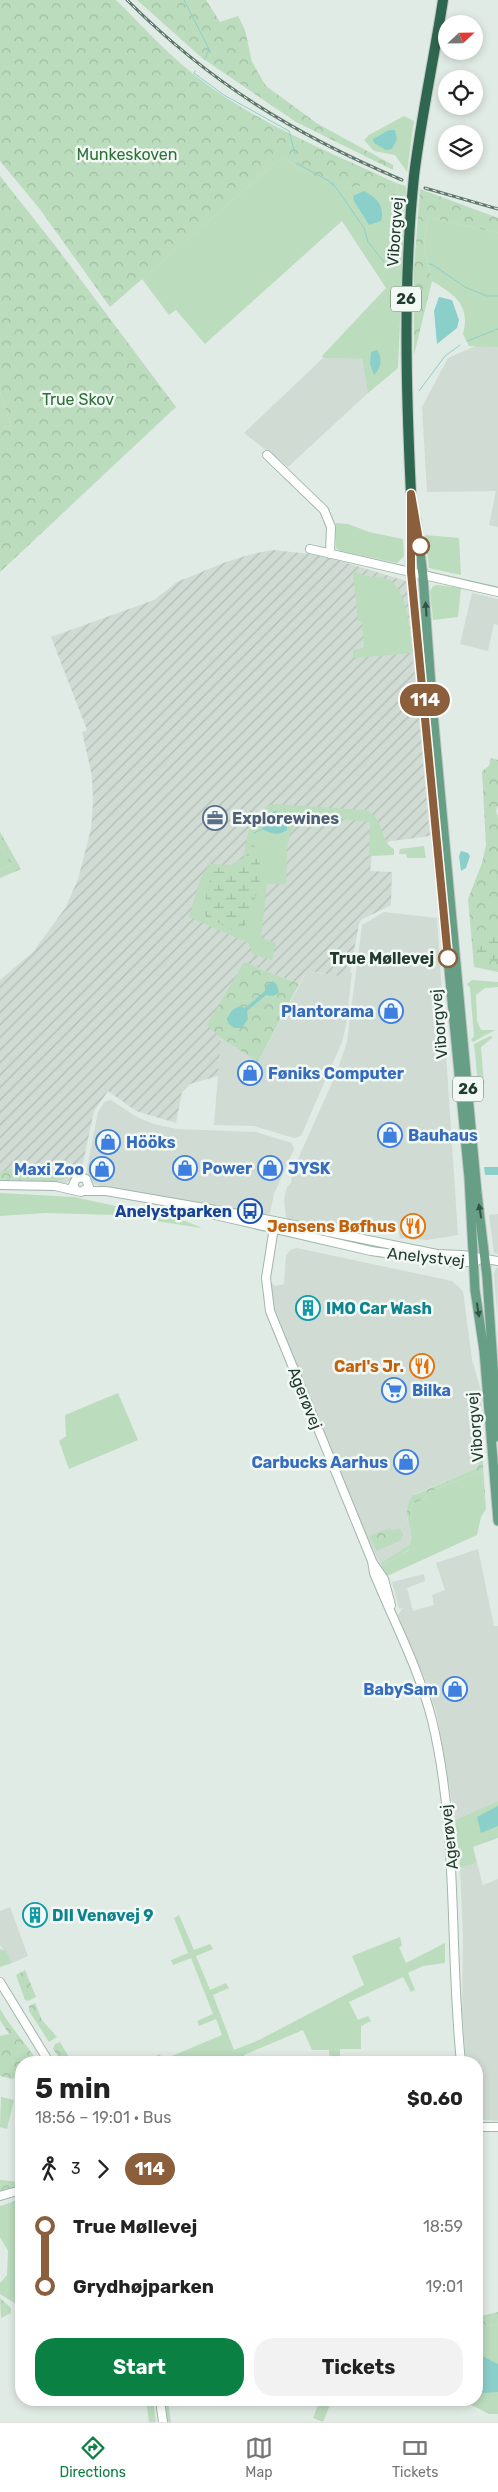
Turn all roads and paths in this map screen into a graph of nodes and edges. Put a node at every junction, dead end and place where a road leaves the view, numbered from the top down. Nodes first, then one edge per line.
1 (443, 0) edge
2 (448, 0) edge
3 (441, 15) edge
4 (443, 15) edge
5 (438, 32) edge
6 (266, 455) dead end
7 (411, 494) junction
8 (310, 549) dead end
9 (330, 554) junction
10 (411, 572) junction
11 (423, 576) junction
12 (498, 592) edge
13 (75, 1180) junction
14 (88, 1181) junction
15 (0, 1185) edge
16 (55, 1186) junction
17 (76, 1190) junction
18 (85, 1191) junction
19 (106, 1191) junction
20 (274, 1226) junction
21 (472, 1259) junction
22 (486, 1259) junction
23 (498, 1261) edge
24 (498, 1437) edge
25 (498, 1521) edge
26 (0, 1982) edge
27 (0, 1992) edge
28 (42, 2052) junction
29 (45, 2056) edge
30 (461, 2056) edge
31 (483, 2127) edge
32 (498, 2127) edge
33 (15, 2192) edge
34 (0, 2196) edge
35 (161, 2406) edge
36 (163, 2422) edge

1 - 3 highway, Viborgvej / 26
2 - 4 highway, Viborgvej / 26
5 - 7 highway, Viborgvej / 26
6 - 9 street
7 - 10 main road, Viborgvej / 26
7 - 11 main road, Viborgvej / 26
8 - 9 street
9 - 10 street
10 - 11 street
10 - 21 main road, Viborgvej / 26
11 - 12 street
22 -> 11 main road, Viborgvej / 26
13 - 14 street
13 - 16 street
13 - 17 street
14 - 18 street
14 - 19 street, Anelystvej
15 - 16 street
16 - 17 street
17 - 18 street
18 - 19 street, Anelystvej
19 - 20 street, Anelystvej
20 - 21 street, Anelystvej
20 - 30 street, Agerøvej
21 - 22 street, Anelystvej
21 -> 25 main road, Viborgvej / 26
22 - 23 street, Anelystvej
22 - 24 main road, Viborgvej / 26
26 - 28 street
27 - 28 street
28 - 29 street
31 - 32 street
33 - 34 street
35 - 36 street

